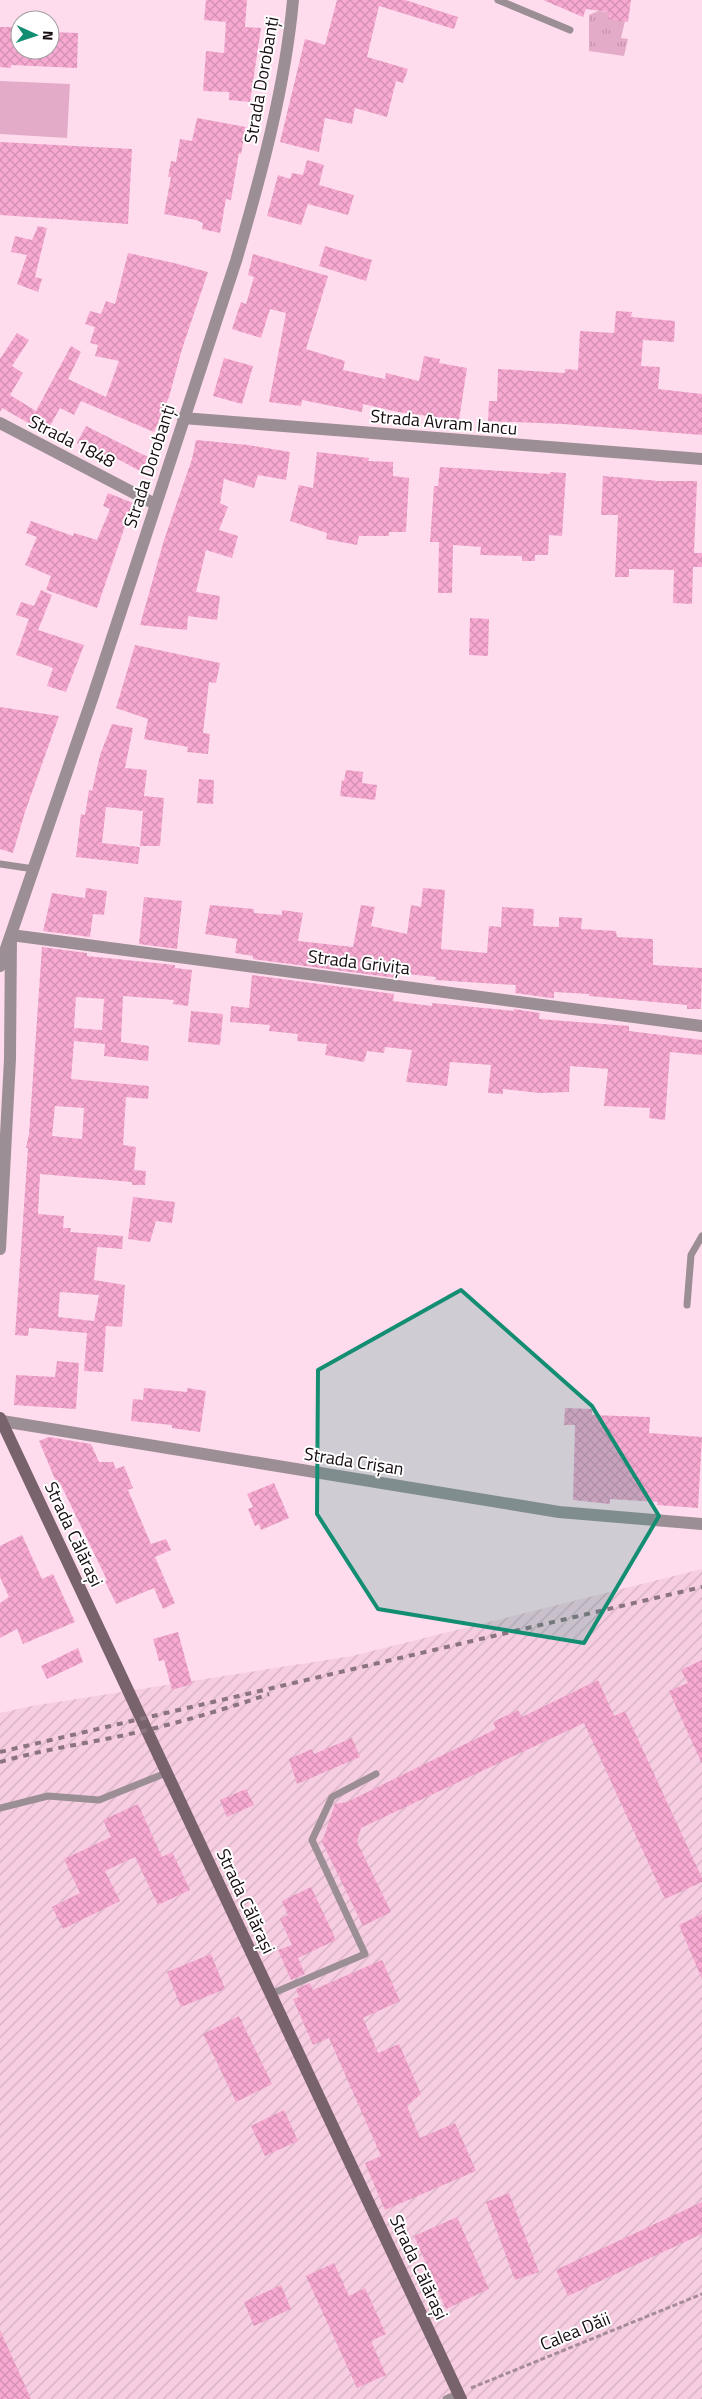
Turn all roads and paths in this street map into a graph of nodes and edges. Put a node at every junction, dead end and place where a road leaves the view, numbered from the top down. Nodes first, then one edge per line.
1 (293, 0) edge
2 (498, 0) edge
3 (570, 30) dead end
4 (183, 418) junction
5 (0, 423) edge
6 (702, 459) edge
7 (155, 504) junction
8 (0, 864) edge
9 (34, 869) junction
10 (11, 936) junction
11 (0, 966) edge
12 (702, 1026) edge
13 (702, 1236) edge
14 (0, 1249) edge
15 (687, 1305) dead end
16 (1, 1419) edge
17 (702, 1524) edge
18 (166, 1773) junction
19 (376, 1774) dead end
20 (0, 1808) edge
21 (271, 1994) junction
22 (702, 2294) edge
23 (460, 2396) edge
24 (446, 2399) edge

1 - 4 street, Strada Dorobanți
2 - 3 lane
4 - 6 street, Strada Avram Iancu
4 - 7 street, Strada Dorobanți
5 - 7 street, Strada 1848
7 - 9 street, Strada Dorobanți
8 - 9 lane
9 - 10 street, Strada Dorobanți
10 - 11 street, Strada Dorobanți
10 - 12 street, Strada Grivița
10 - 14 street, Strada Dorobanți
13 - 15 lane
16 - 17 street, Strada Crișan
16 - 18 main road, Strada Călărași
18 - 20 lane
18 - 21 main road, Strada Călărași
19 - 21 lane
21 - 23 main road, Strada Călărași
22 - 23 path, Calea Dăii
23 - 24 lane

